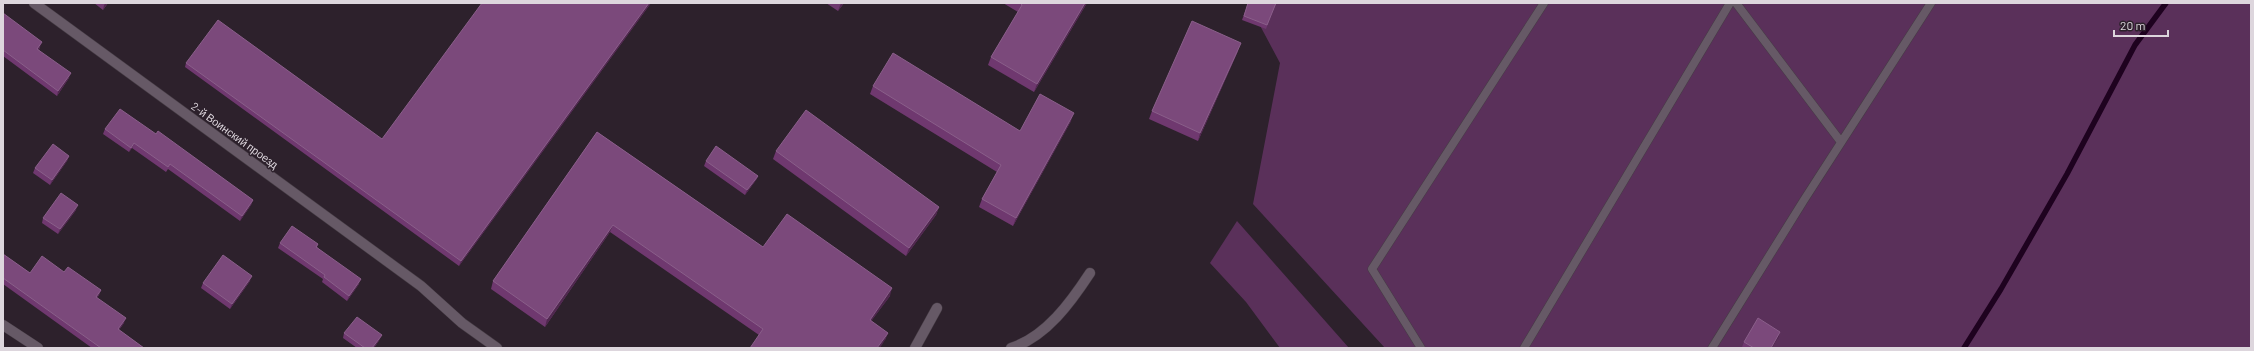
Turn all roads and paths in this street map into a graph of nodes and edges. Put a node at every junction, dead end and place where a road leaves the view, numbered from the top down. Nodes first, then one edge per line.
1 (34, 3) edge
2 (1544, 3) edge
3 (1730, 3) edge
4 (1736, 3) edge
5 (1930, 3) edge
6 (1841, 142) junction
7 (1090, 273) dead end
8 (937, 308) dead end
9 (3, 325) edge
10 (38, 348) edge
11 (497, 348) edge
12 (916, 348) edge
13 (1011, 348) edge
14 (1421, 348) edge
15 (1524, 348) edge
16 (1712, 348) edge

1 - 11 street, 2-й Воинский проезд
2 - 14 lane
3 - 15 lane
4 - 6 lane
5 - 6 lane
6 - 16 lane
7 - 13 street
8 - 12 street
9 - 10 street

